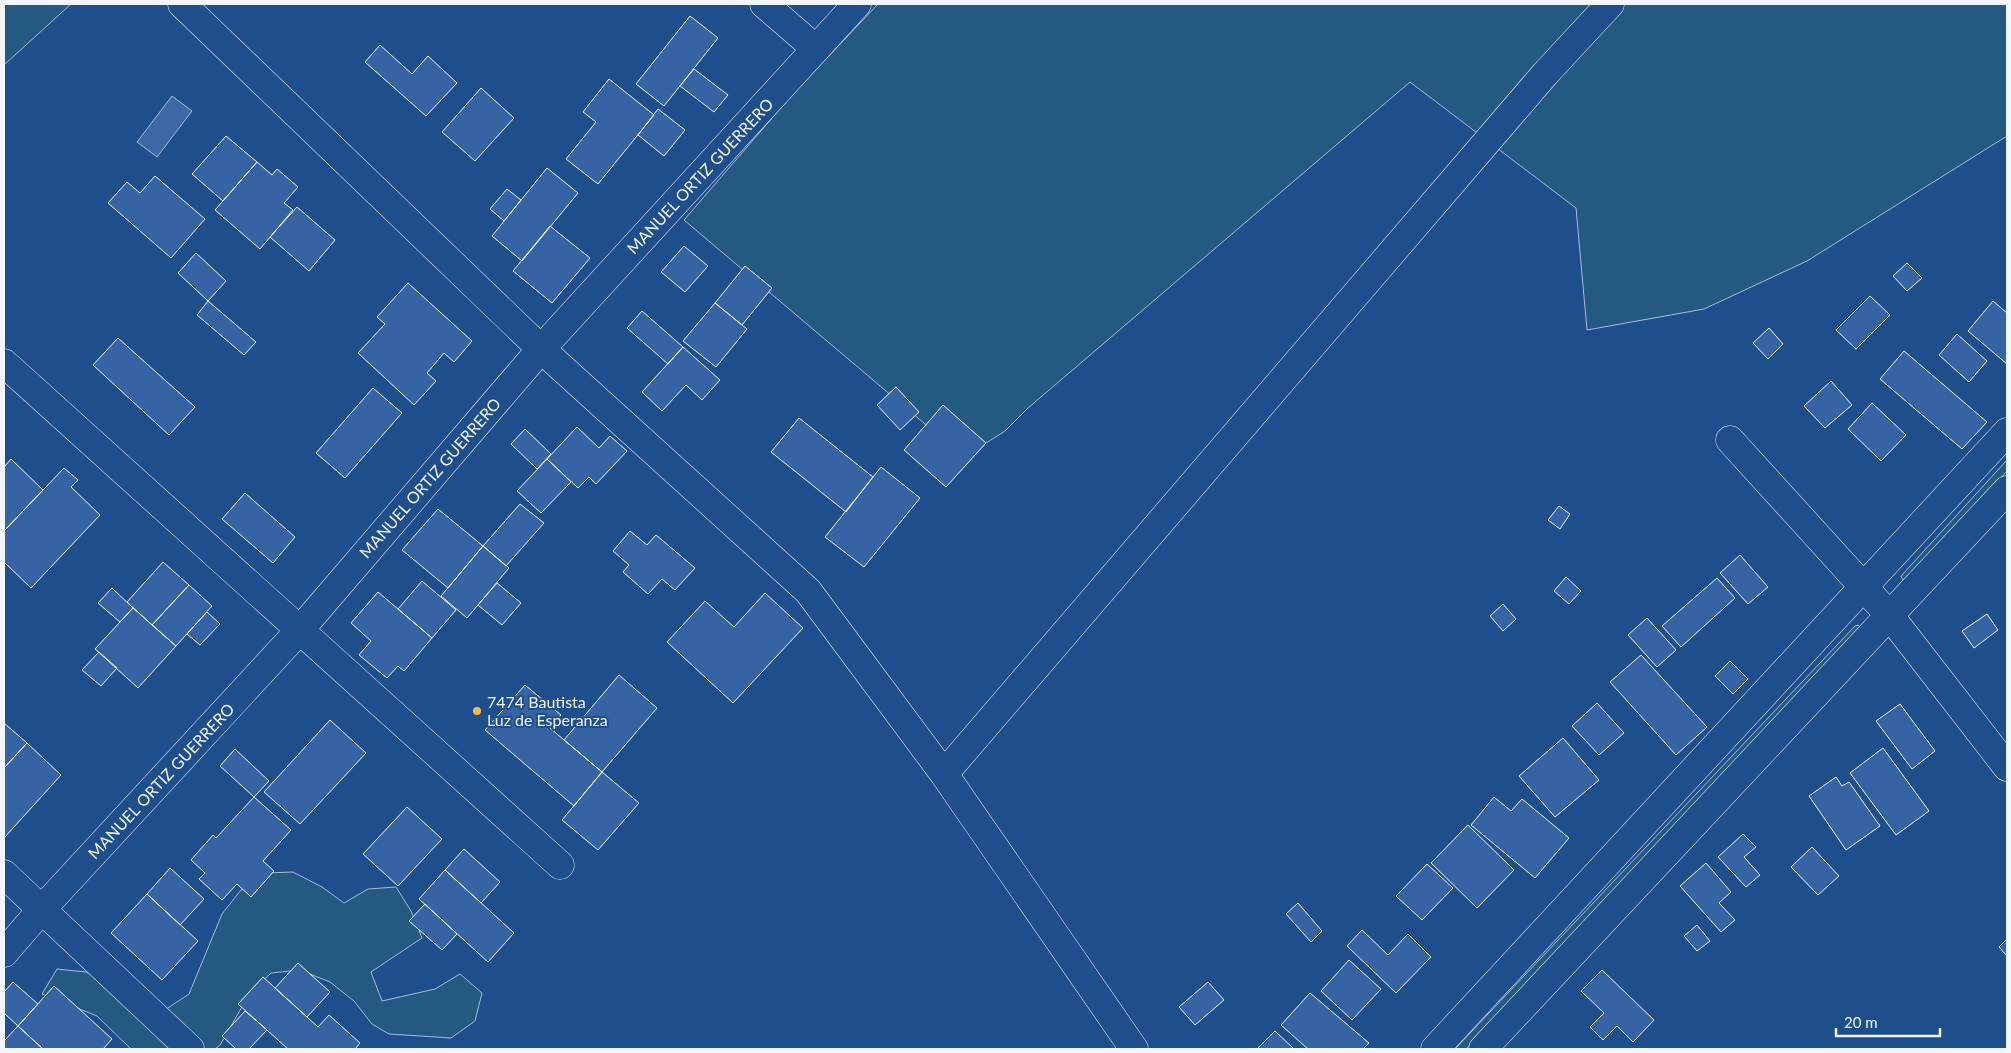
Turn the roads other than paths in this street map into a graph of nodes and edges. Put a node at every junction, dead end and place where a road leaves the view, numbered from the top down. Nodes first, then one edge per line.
1 (182, 4) edge
2 (764, 4) edge
3 (856, 4) edge
4 (1610, 4) edge
5 (816, 49) junction
6 (541, 349) junction
7 (4, 363) edge
8 (2007, 432) edge
9 (1730, 440) dead end
10 (2007, 490) edge
11 (1864, 587) junction
12 (1890, 616) junction
13 (299, 631) junction
14 (2007, 767) edge
15 (944, 774) junction
16 (560, 865) dead end
17 (4, 874) edge
18 (42, 909) junction
19 (4, 953) edge
20 (190, 1049) edge
21 (1134, 1049) edge
22 (1435, 1049) edge
23 (1483, 1049) edge

1 - 6 street
2 - 5 street
3 - 5 street, MANUEL ORTIZ GUERRERO
4 - 15 street
5 - 6 street, MANUEL ORTIZ GUERRERO
6 - 13 street, MANUEL ORTIZ GUERRERO
6 - 15 street
7 - 13 street
8 - 11 street
9 - 11 street
10 - 12 street
11 - 12 street
11 - 22 street
12 - 14 street
12 - 23 street
13 - 16 street
13 - 18 street, MANUEL ORTIZ GUERRERO
15 - 21 street
17 - 18 street
18 - 19 street, MANUEL ORTIZ GUERRERO
18 - 20 street

